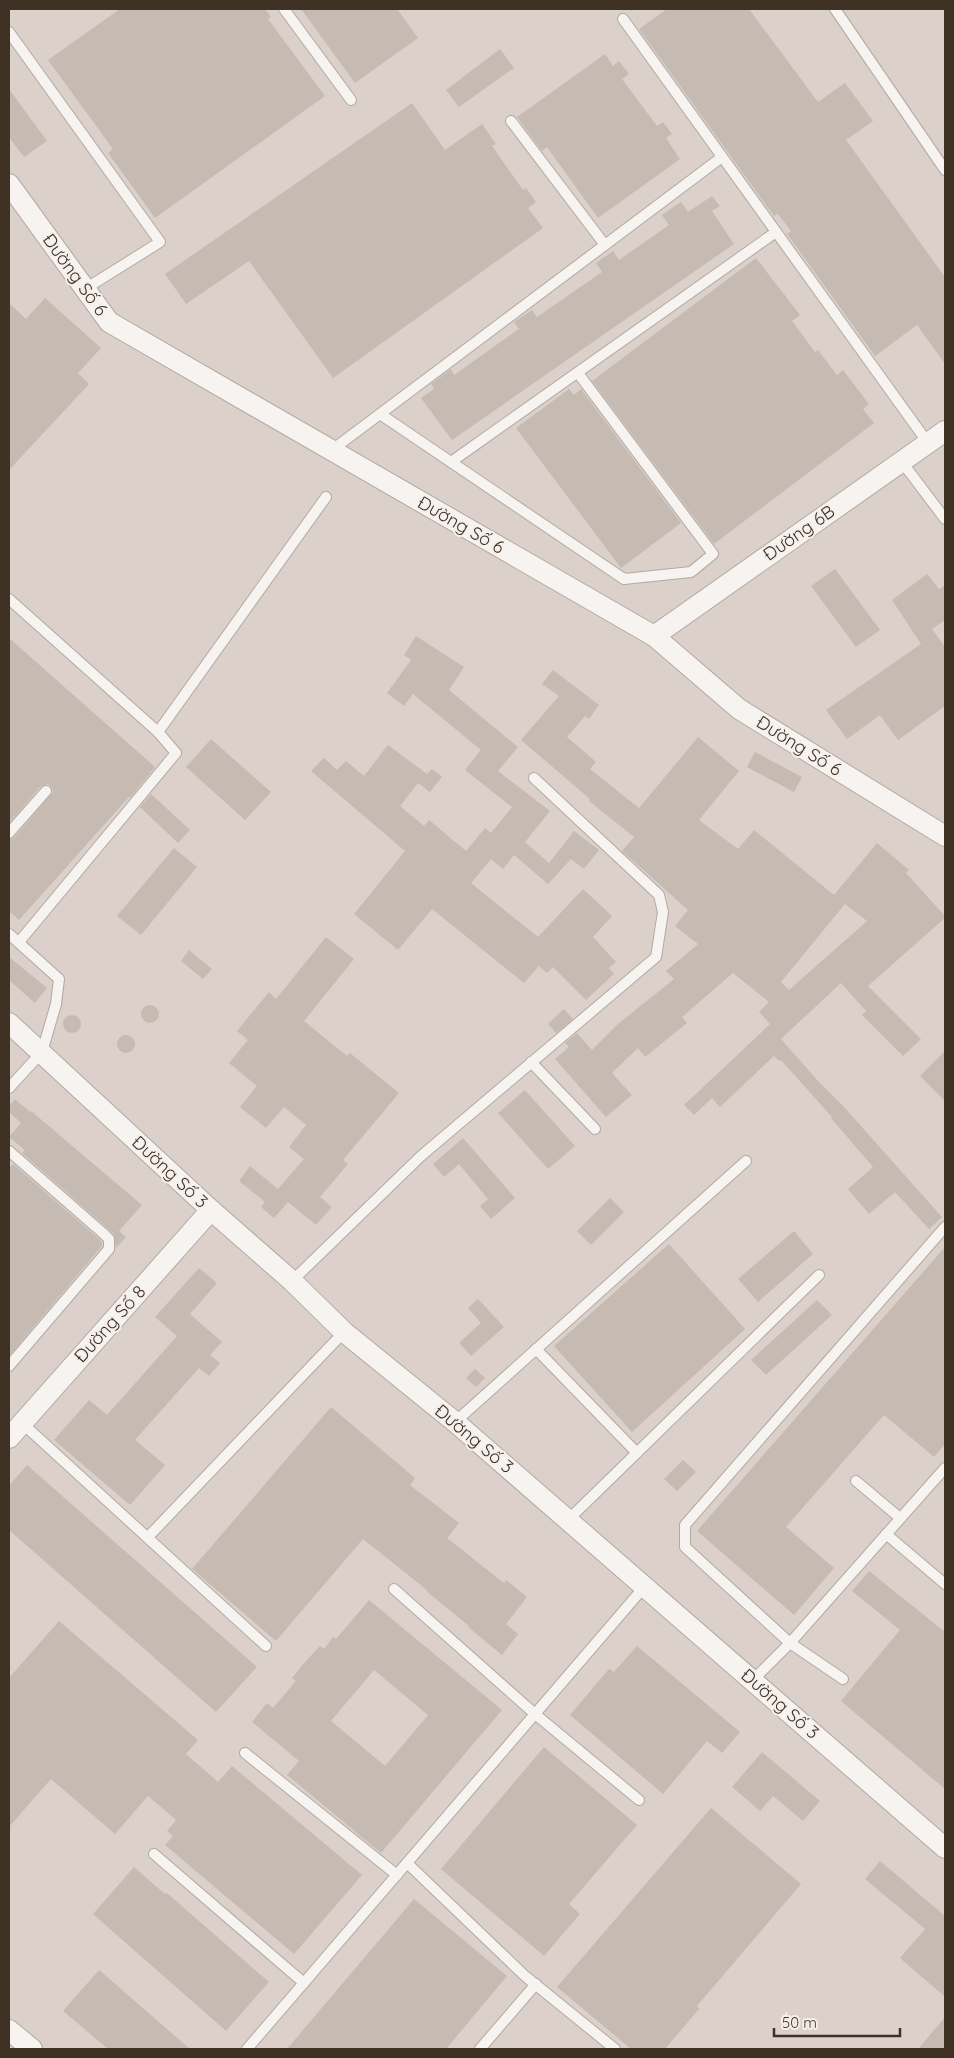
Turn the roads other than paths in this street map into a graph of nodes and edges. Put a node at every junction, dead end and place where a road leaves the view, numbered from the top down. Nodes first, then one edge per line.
1 (284, 9) edge
2 (835, 9) edge
3 (623, 19) dead end
4 (9, 32) edge
5 (352, 100) dead end
6 (511, 121) dead end
7 (722, 157) junction
8 (945, 170) edge
9 (9, 184) edge
10 (776, 232) junction
11 (604, 245) junction
12 (85, 289) junction
13 (578, 373) junction
14 (380, 414) junction
15 (945, 431) edge
16 (928, 443) junction
17 (332, 450) junction
18 (451, 462) junction
19 (902, 462) junction
20 (326, 497) dead end
21 (945, 519) edge
22 (9, 599) edge
23 (654, 636) junction
24 (158, 732) junction
25 (534, 778) dead end
26 (46, 791) dead end
27 (9, 833) edge
28 (945, 836) edge
29 (9, 934) edge
30 (19, 942) junction
31 (9, 1023) edge
32 (42, 1052) junction
33 (531, 1062) junction
34 (9, 1088) edge
35 (594, 1129) dead end
36 (9, 1151) edge
37 (746, 1161) dead end
38 (211, 1210) junction
39 (945, 1227) edge
40 (819, 1275) dead end
41 (292, 1281) junction
42 (344, 1332) junction
43 (536, 1349) junction
44 (9, 1366) edge
45 (455, 1422) junction
46 (22, 1423) junction
47 (9, 1438) edge
48 (636, 1452) junction
49 (945, 1468) edge
50 (856, 1481) dead end
51 (900, 1518) junction
52 (568, 1520) junction
53 (886, 1534) junction
54 (148, 1537) junction
55 (945, 1584) edge
56 (645, 1586) junction
57 (394, 1589) dead end
58 (790, 1643) junction
59 (266, 1646) dead end
60 (843, 1679) dead end
61 (753, 1680) junction
62 (535, 1714) junction
63 (245, 1753) dead end
64 (639, 1800) dead end
65 (945, 1848) edge
66 (154, 1854) dead end
67 (407, 1863) junction
68 (397, 1875) junction
69 (304, 1983) junction
70 (536, 1984) junction
71 (9, 2030) edge
72 (32, 2049) edge
73 (247, 2049) edge
74 (480, 2049) edge
75 (615, 2049) edge

1 - 5 lane
2 - 8 lane
3 - 7 lane
4 - 12 lane
6 - 11 lane
7 - 10 lane
7 - 11 lane
9 - 12 street, Đường Số 6
10 - 13 lane
10 - 16 lane
11 - 14 lane
12 - 17 street, Đường Số 6
13 - 18 lane
13 - 18 lane
14 - 17 lane
14 - 18 lane
15 - 16 street, Đường 6B
16 - 19 street, Đường 6B
17 - 23 street, Đường Số 6
19 - 21 lane
19 - 23 street, Đường 6B
20 - 24 lane
22 - 24 lane
23 - 28 street, Đường Số 6
24 - 30 lane
25 - 33 lane
26 - 27 lane
29 - 30 lane
30 - 32 lane
31 - 32 street, Đường Số 3
32 - 34 lane
32 - 38 street, Đường Số 3
33 - 35 lane
33 - 41 lane
36 - 44 lane
37 - 43 lane
38 - 41 street, Đường Số 3
38 - 46 street, Đường Số 8
39 - 58 lane
40 - 48 lane
41 - 42 street, Đường Số 3
42 - 45 street, Đường Số 3
42 - 54 lane
43 - 45 lane
43 - 48 lane
45 - 52 street, Đường Số 3
46 - 47 street, Đường Số 8
46 - 54 lane
48 - 52 lane
49 - 51 lane
50 - 51 lane
51 - 53 lane
52 - 56 street, Đường Số 3
53 - 55 lane
53 - 58 lane
54 - 59 lane
56 - 61 street, Đường Số 3
56 - 62 lane
57 - 62 lane
58 - 60 lane
58 - 61 lane
61 - 65 street, Đường Số 3
62 - 64 lane
62 - 67 lane
63 - 68 lane
66 - 69 lane
67 - 68 lane
67 - 70 lane
68 - 69 lane
69 - 73 lane
70 - 74 lane
70 - 75 lane
71 - 72 street

